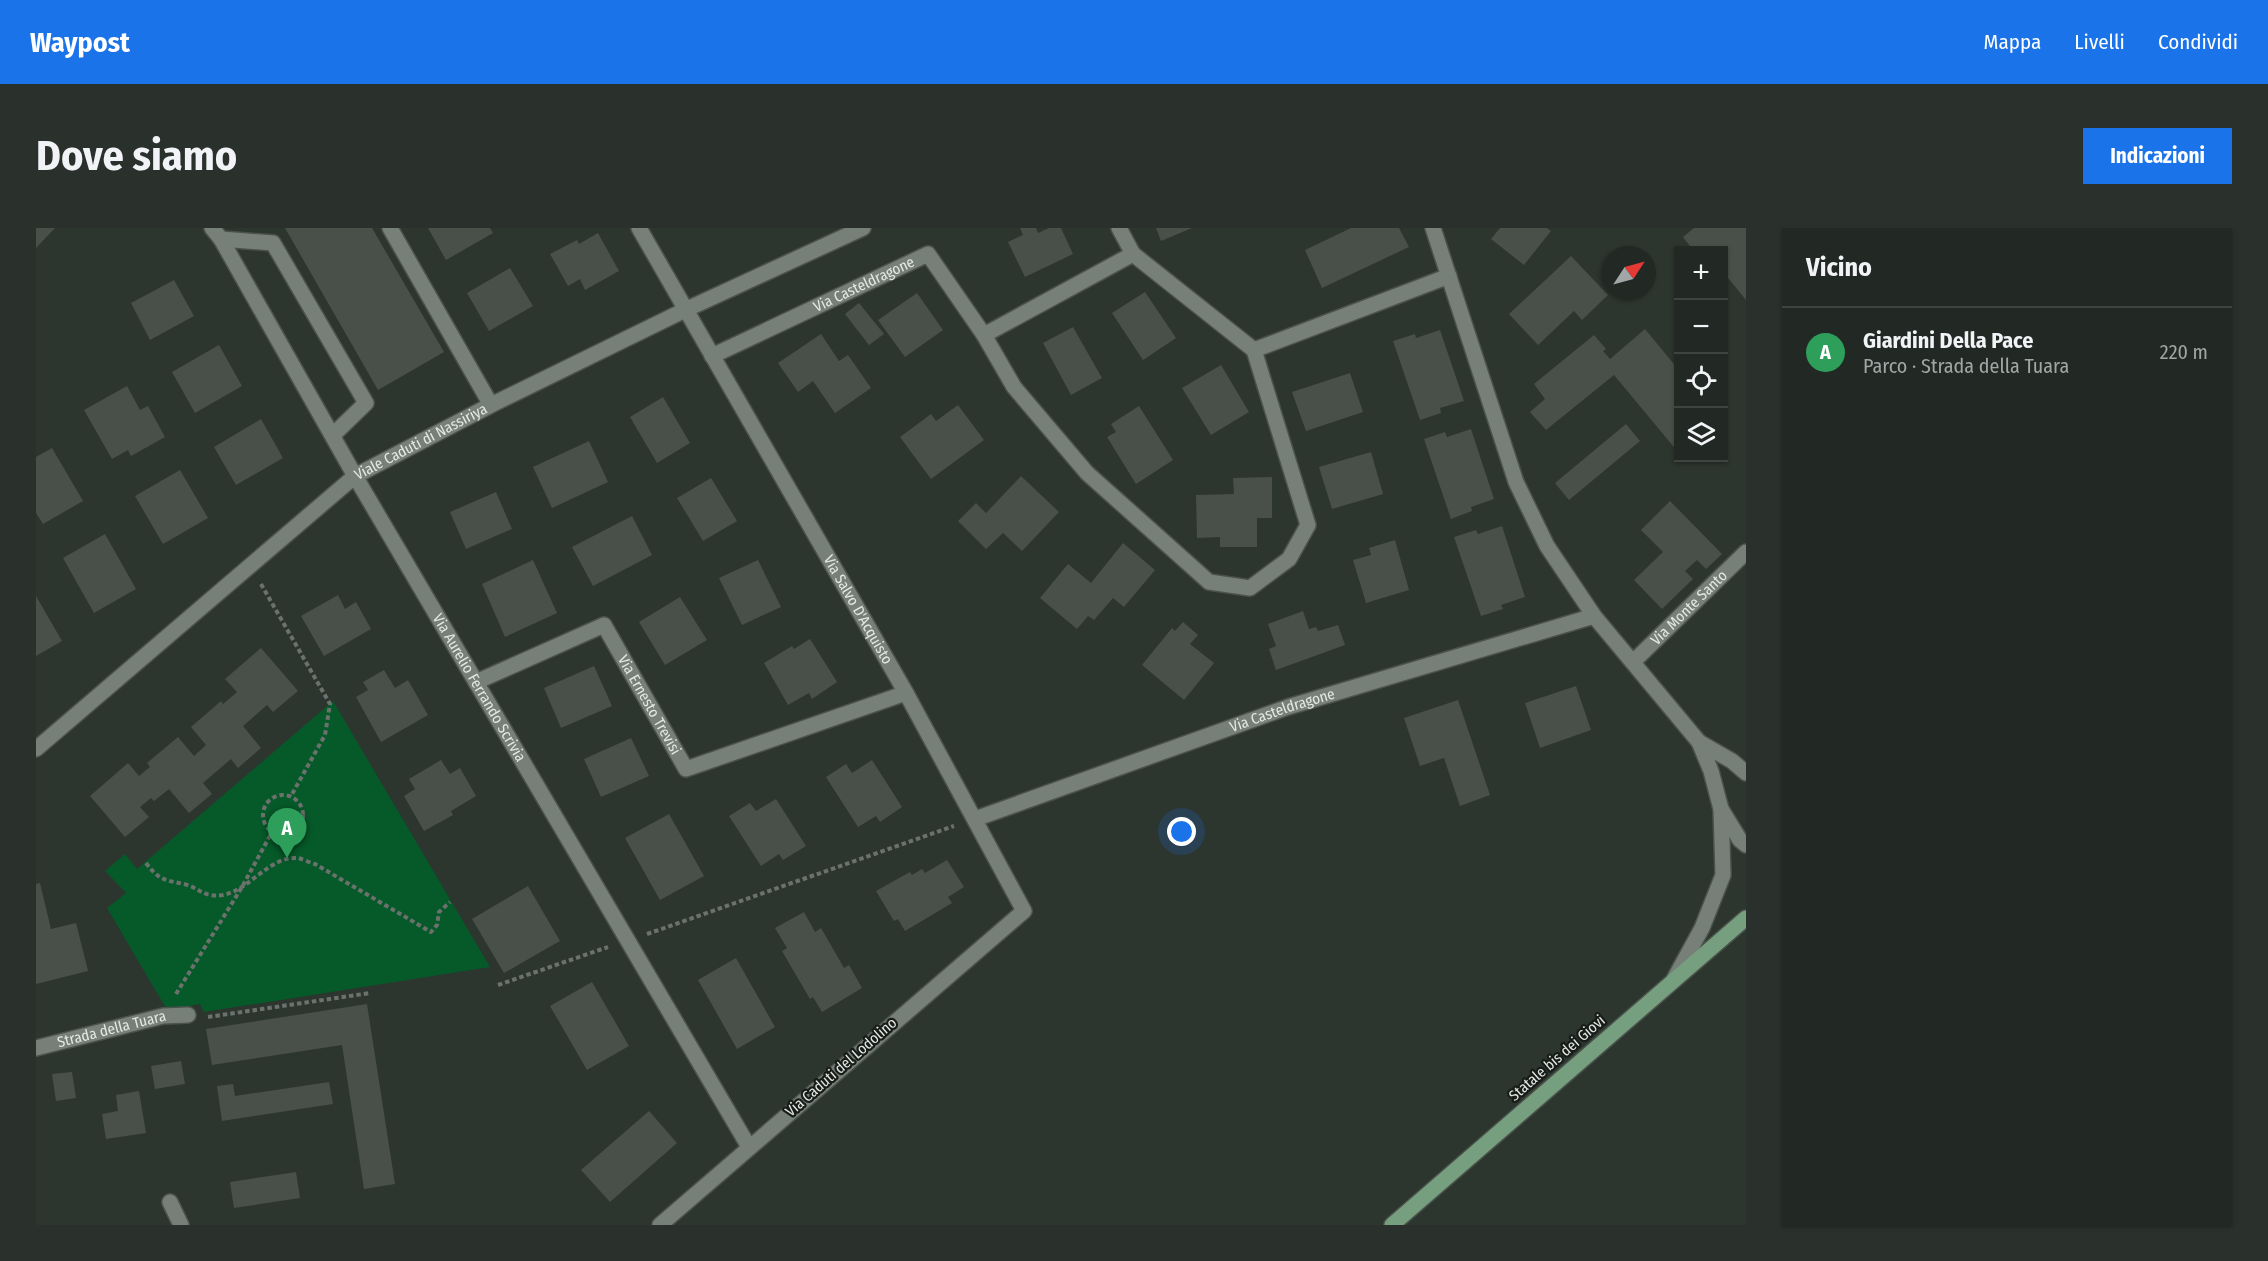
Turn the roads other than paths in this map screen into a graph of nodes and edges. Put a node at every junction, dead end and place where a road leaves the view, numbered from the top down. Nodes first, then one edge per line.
1 (390, 228) edge
2 (639, 228) edge
3 (863, 228) edge
4 (1119, 228) edge
5 (1433, 228) edge
6 (217, 234) edge
7 (1133, 255) junction
8 (1449, 276) junction
9 (685, 310) junction
10 (984, 335) junction
11 (1254, 350) junction
12 (712, 356) junction
13 (491, 405) junction
14 (333, 435) junction
15 (355, 476) junction
16 (1746, 552) edge
17 (1594, 616) junction
18 (1633, 662) junction
19 (476, 682) junction
20 (906, 693) junction
21 (1699, 742) junction
22 (36, 748) edge
23 (1746, 773) edge
24 (1721, 809) junction
25 (975, 819) junction
26 (1746, 845) edge
27 (1024, 910) joint
28 (1746, 918) edge
29 (1671, 984) junction
30 (188, 1015) road end
31 (36, 1048) edge
32 (749, 1147) junction
33 (170, 1202) dead end
34 (181, 1225) edge
35 (660, 1225) edge
36 (1392, 1225) edge

1 - 13 street
2 - 9 street, Via Salvo D'Acquisto
3 - 9 street, Viale Caduti di Nassiriya
4 - 7 street
5 - 8 street
6 - 14 street, Via Aurelio Ferrando Scrivia
6 - 14 street
7 - 10 street
7 - 11 street
8 - 11 street
8 - 17 street
9 - 12 street, Via Salvo D'Acquisto
9 - 13 street, Viale Caduti di Nassiriya
10 - 11 street, Via Casteldragone
10 - 12 street, Via Casteldragone
12 - 20 street, Via Salvo D'Acquisto
13 - 15 street, Viale Caduti di Nassiriya
14 - 15 street, Via Aurelio Ferrando Scrivia
15 - 19 street, Via Aurelio Ferrando Scrivia
15 - 22 street, Viale Caduti di Nassiriya
16 - 18 street, Via Monte Santo
17 - 18 street
17 - 25 street, Via Casteldragone
18 - 21 street
19 - 20 street, Via Ernesto Trevisi
19 - 32 street, Via Aurelio Ferrando Scrivia
20 - 25 street, Via Salvo D'Acquisto
21 - 23 street
21 - 24 street
24 - 26 street
24 - 29 street
25 - 27 street, Via Salvo D'Acquisto
27 - 32 street, Via Caduti del Lodolino
28 - 29 main road, Statale bis dei Giovi
29 - 36 main road, Statale bis dei Giovi
30 - 31 street, Strada della Tuara
32 - 35 street, Via Caduti del Lodolino
33 - 34 street

